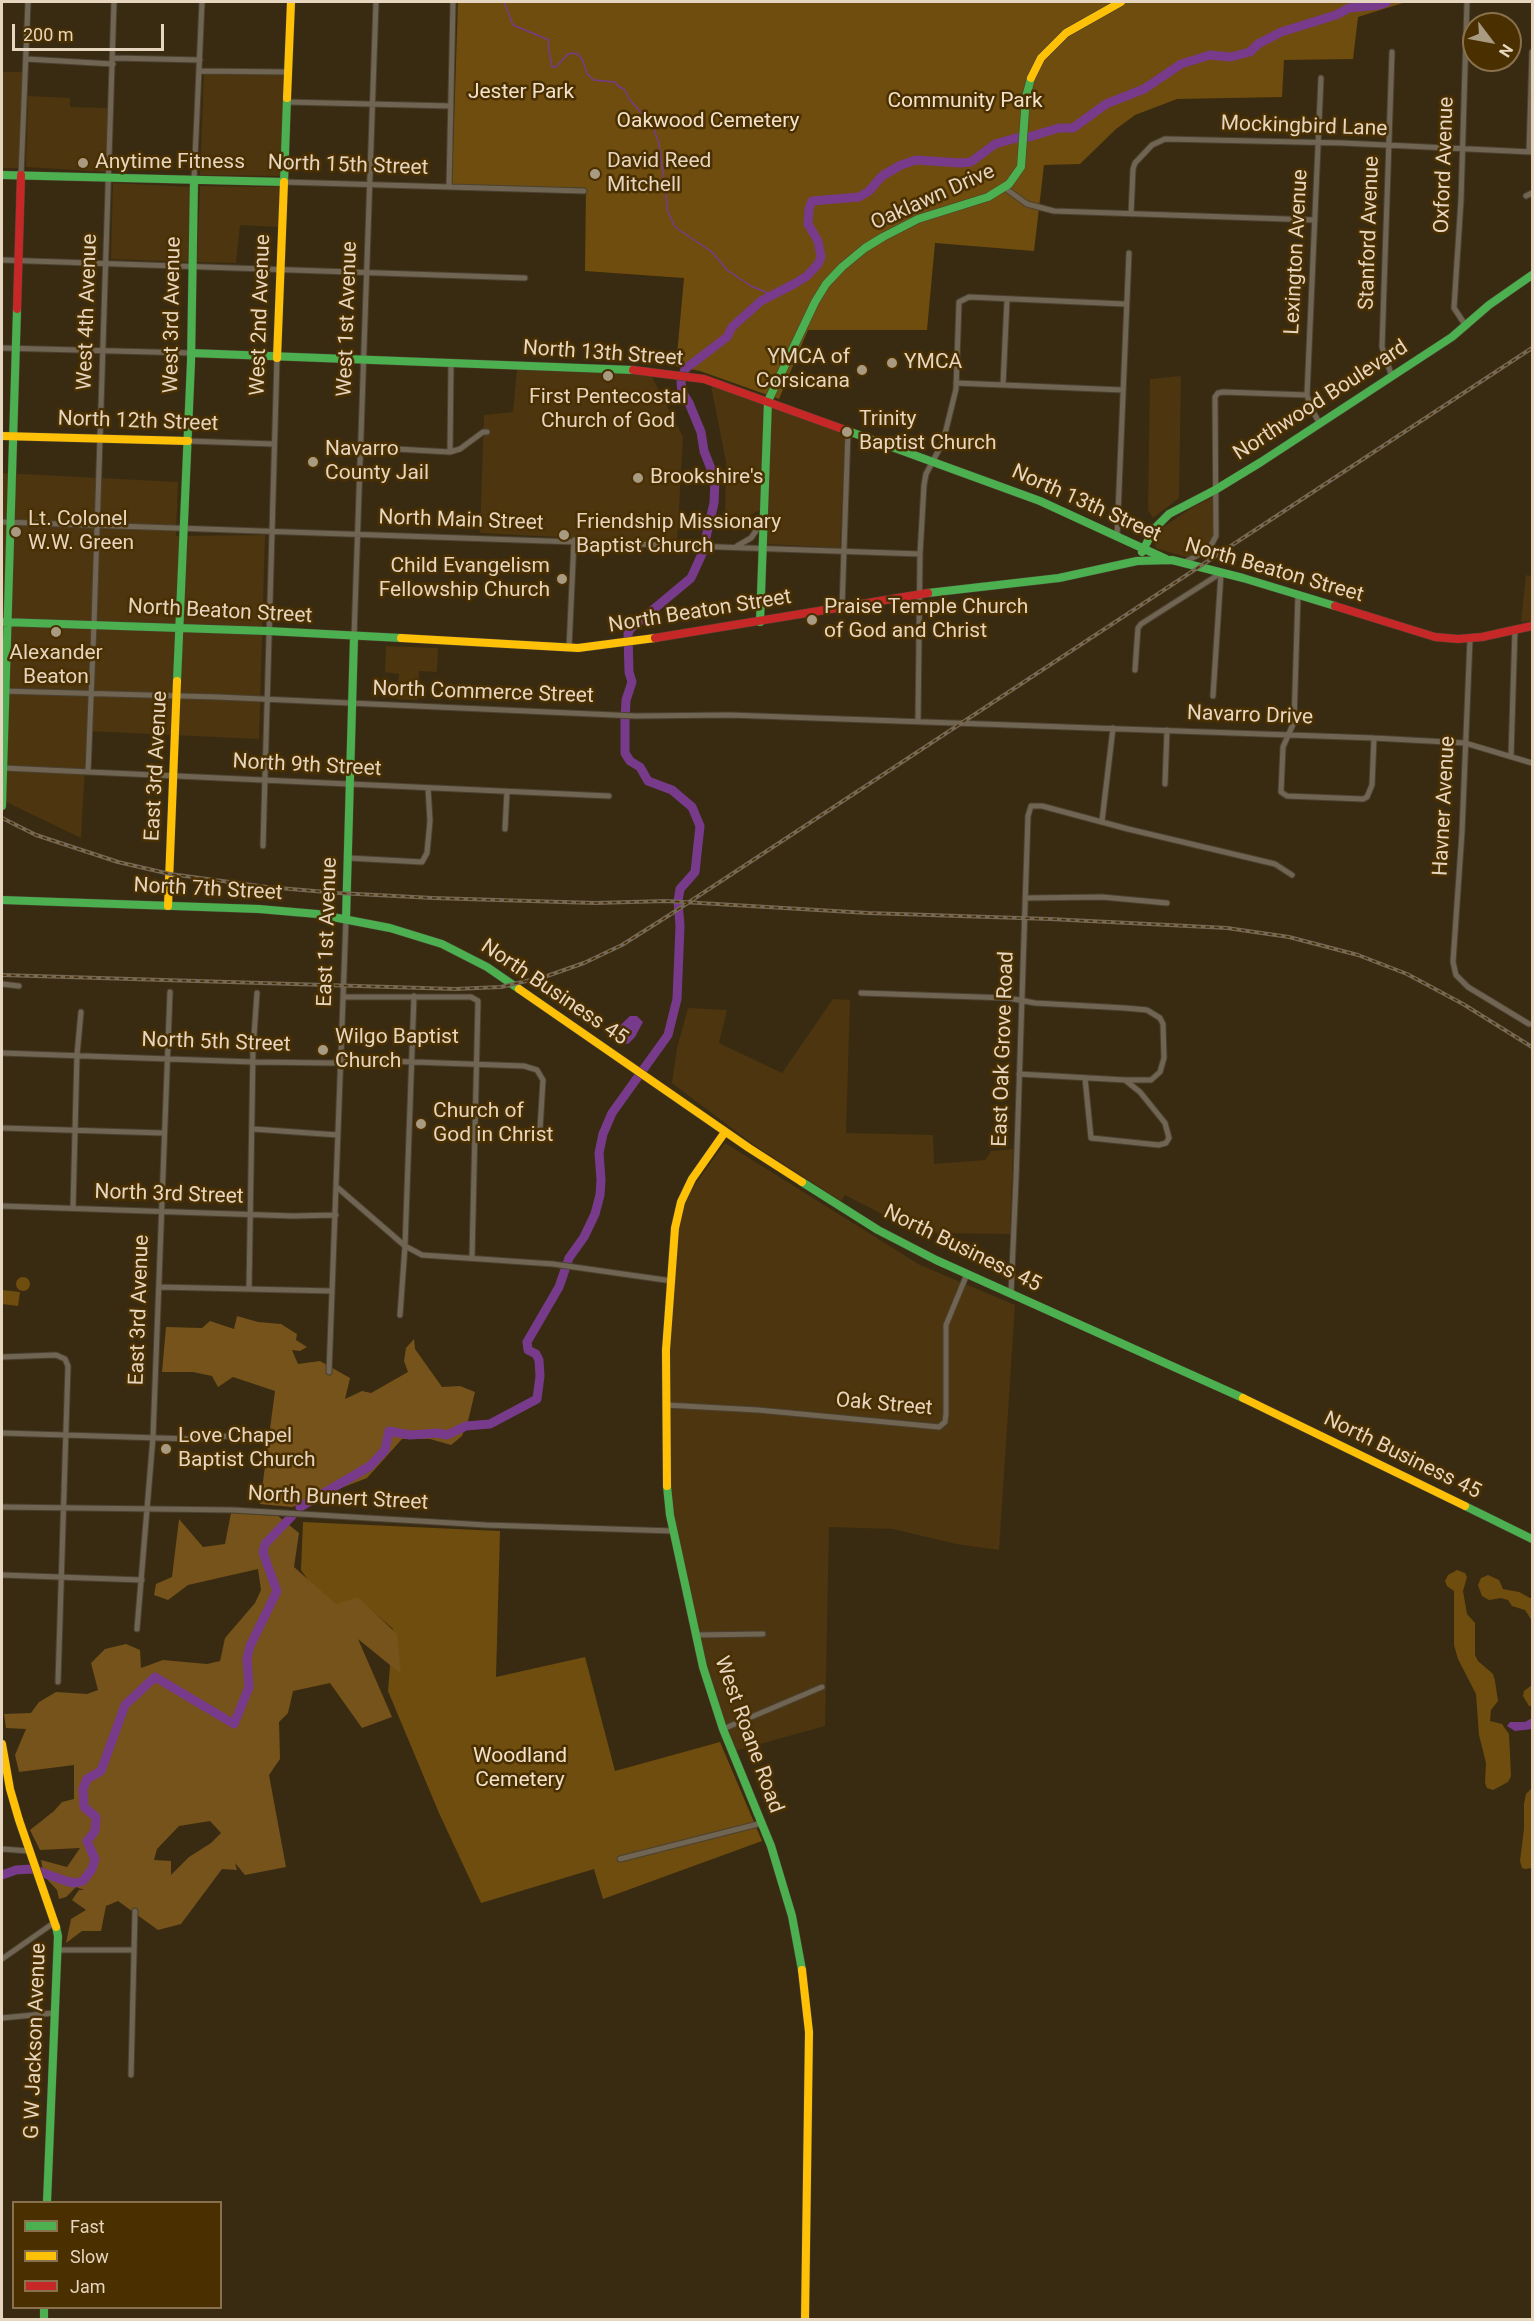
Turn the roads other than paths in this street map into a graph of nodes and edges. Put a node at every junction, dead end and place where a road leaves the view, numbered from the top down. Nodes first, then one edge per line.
1 (28, 2) edge
2 (114, 2) edge
3 (202, 2) edge
4 (291, 2) edge
5 (376, 2) edge
6 (453, 2) edge
7 (1121, 2) edge
8 (1467, 2) edge
9 (1392, 52) dead end
10 (1533, 52) edge
11 (26, 59) junction
12 (200, 60) junction
13 (1532, 60) edge
14 (113, 61) junction
15 (199, 71) junction
16 (289, 72) junction
17 (1320, 78) dead end
18 (287, 102) junction
19 (372, 104) junction
20 (451, 106) junction
21 (1319, 143) junction
22 (1390, 146) junction
23 (1463, 149) junction
24 (1531, 152) edge
25 (2, 175) edge
26 (21, 175) junction
27 (109, 177) junction
28 (194, 180) junction
29 (284, 182) junction
30 (369, 185) junction
31 (449, 187) junction
32 (1005, 188) junction
33 (585, 192) dead end
34 (1533, 193) edge
35 (1526, 196) dead end
36 (1131, 214) junction
37 (1315, 220) junction
38 (1129, 254) dead end
39 (2, 260) edge
40 (19, 261) junction
41 (106, 264) junction
42 (193, 267) junction
43 (280, 270) junction
44 (366, 273) junction
45 (1533, 275) edge
46 (525, 278) dead end
47 (1007, 300) junction
48 (1125, 304) junction
49 (1466, 326) junction
50 (2, 348) edge
51 (16, 348) junction
52 (103, 352) junction
53 (191, 353) junction
54 (277, 358) junction
55 (363, 360) junction
56 (451, 364) junction
57 (1392, 377) junction
58 (956, 383) junction
59 (1003, 385) junction
60 (1123, 390) junction
61 (1307, 395) junction
62 (768, 401) junction
63 (1320, 424) junction
64 (487, 432) dead end
65 (848, 432) junction
66 (2, 436) edge
67 (13, 436) junction
68 (100, 439) junction
69 (188, 441) junction
70 (274, 444) junction
71 (360, 447) junction
72 (450, 452) junction
73 (932, 462) junction
74 (1215, 490) junction
75 (764, 518) junction
76 (5, 522) edge
77 (97, 525) junction
78 (184, 529) junction
79 (270, 531) junction
80 (358, 534) junction
81 (1117, 537) junction
82 (574, 540) junction
83 (735, 546) junction
84 (763, 548) junction
85 (1144, 549) junction
86 (842, 551) junction
87 (920, 554) junction
88 (1167, 560) junction
89 (1137, 561) junction
90 (1185, 562) junction
91 (1221, 573) junction
92 (919, 595) junction
93 (1298, 595) junction
94 (842, 608) junction
95 (4, 622) edge
96 (760, 622) junction
97 (94, 624) junction
98 (1533, 626) edge
99 (181, 628) junction
100 (1515, 629) junction
101 (268, 631) junction
102 (354, 637) junction
103 (1470, 639) junction
104 (569, 648) junction
105 (1135, 670) dead end
106 (3, 691) edge
107 (91, 692) junction
108 (178, 696) junction
109 (1213, 696) dead end
110 (265, 699) junction
111 (352, 704) junction
112 (918, 721) junction
113 (963, 723) joint
114 (1113, 728) junction
115 (1167, 730) junction
116 (1288, 735) junction
117 (1374, 738) junction
118 (1465, 743) junction
119 (1511, 756) junction
120 (1533, 763) edge
121 (3, 768) edge
122 (87, 772) junction
123 (175, 776) junction
124 (263, 780) junction
125 (350, 784) junction
126 (1165, 784) dead end
127 (428, 788) junction
128 (507, 791) junction
129 (609, 796) dead end
130 (2, 806) edge
131 (1102, 821) junction
132 (505, 829) dead end
133 (263, 846) dead end
134 (348, 858) junction
135 (1292, 875) dead end
136 (1026, 898) junction
137 (2, 900) edge
138 (1167, 903) dead end
139 (168, 906) junction
140 (346, 919) junction
141 (410, 933) joint
142 (2, 984) edge
143 (19, 986) dead end
144 (170, 992) dead end
145 (257, 993) dead end
146 (861, 993) dead end
147 (414, 996) junction
148 (344, 997) junction
149 (1022, 1000) junction
150 (81, 1012) dead end
151 (1529, 1024) dead end
152 (2, 1053) edge
153 (77, 1055) junction
154 (167, 1058) junction
155 (253, 1062) junction
156 (341, 1062) junction
157 (412, 1062) junction
158 (477, 1063) junction
159 (1019, 1074) junction
160 (1085, 1078) junction
161 (1125, 1080) junction
162 (2, 1128) edge
163 (253, 1129) junction
164 (540, 1129) dead end
165 (75, 1130) junction
166 (725, 1132) junction
167 (163, 1133) junction
168 (338, 1135) junction
169 (338, 1188) junction
170 (2, 1206) edge
171 (73, 1208) junction
172 (161, 1211) junction
173 (251, 1214) junction
174 (336, 1215) junction
175 (405, 1246) junction
176 (472, 1258) junction
177 (968, 1274) junction
178 (672, 1281) junction
179 (159, 1287) junction
180 (249, 1289) junction
181 (332, 1291) junction
182 (1011, 1294) junction
183 (400, 1315) dead end
184 (2, 1356) edge
185 (329, 1372) dead end
186 (666, 1405) junction
187 (2, 1433) edge
188 (66, 1435) junction
189 (229, 1436) dead end
190 (153, 1437) junction
191 (2, 1507) edge
192 (63, 1508) junction
193 (149, 1508) junction
194 (673, 1531) junction
195 (1533, 1539) edge
196 (2, 1575) edge
197 (61, 1577) junction
198 (142, 1580) junction
199 (137, 1629) dead end
200 (763, 1634) dead end
201 (694, 1635) junction
202 (58, 1682) dead end
203 (822, 1687) dead end
204 (723, 1729) junction
205 (2, 1744) edge
206 (762, 1823) junction
207 (2, 1849) edge
208 (30, 1852) junction
209 (620, 1859) dead end
210 (135, 1911) dead end
211 (55, 1922) junction
212 (58, 1950) junction
213 (134, 1950) junction
214 (2, 1959) edge
215 (54, 2013) junction
216 (2, 2018) edge
217 (131, 2075) dead end
218 (47, 2201) edge
219 (805, 2319) edge

1 - 11 street
2 - 14 street, West 4th Avenue
3 - 12 street, West 3rd Avenue
4 - 16 street, West 2nd Avenue
5 - 19 street, West 1st Avenue
6 - 20 street
7 - 32 street, Oaklawn Drive
8 - 23 street, Oxford Avenue
9 - 22 street, Stanford Avenue
10 - 13 street
11 - 14 street
11 - 26 street
12 - 14 street
12 - 15 street, West 3rd Avenue
13 - 24 street
14 - 27 street, West 4th Avenue
15 - 16 street
15 - 28 street, West 3rd Avenue
16 - 18 street, West 2nd Avenue
17 - 21 street, Lexington Avenue
18 - 19 street
18 - 29 street, West 2nd Avenue
19 - 20 street
19 - 30 street, West 1st Avenue
20 - 31 street
21 - 22 street, Mockingbird Lane
21 - 36 street, Mockingbird Lane
21 - 37 street, Lexington Avenue
22 - 23 street, Mockingbird Lane
22 - 57 street, Stanford Avenue
23 - 24 street, Mockingbird Lane
23 - 49 street, Oxford Avenue
25 - 26 street, North 15th Street
26 - 27 street, North 15th Street
26 - 40 street
27 - 28 street, North 15th Street
27 - 41 street, West 4th Avenue
28 - 29 street, North 15th Street
28 - 42 street, West 3rd Avenue
29 - 30 street, North 15th Street
29 - 43 street, West 2nd Avenue
30 - 31 street, North 15th Street
30 - 44 street, West 1st Avenue
31 - 33 street, North 15th Street
32 - 36 street
32 - 62 street, Oaklawn Drive
34 - 35 street
36 - 37 street
37 - 61 street, Lexington Avenue
38 - 48 street
39 - 40 street
40 - 41 street
40 - 51 street
41 - 42 street
41 - 52 street, West 4th Avenue
42 - 43 street
42 - 53 street, West 3rd Avenue
43 - 44 street
43 - 54 street, West 2nd Avenue
44 - 46 street
44 - 55 street, West 1st Avenue
45 - 49 street, Northwood Boulevard
47 - 48 street
47 - 58 street
47 - 59 street
48 - 60 street
49 - 57 street, Northwood Boulevard
50 - 51 street, North 13th Street
51 - 52 street, North 13th Street
51 - 67 street
52 - 53 street, North 13th Street
52 - 68 street, West 4th Avenue
53 - 54 street, North 13th Street
53 - 69 street, West 3rd Avenue
54 - 55 street, North 13th Street
54 - 70 street, West 2nd Avenue
55 - 56 street, North 13th Street
55 - 71 street, West 1st Avenue
56 - 62 street, North 13th Street
56 - 72 street
57 - 63 street, Northwood Boulevard
58 - 59 street
58 - 73 street
59 - 60 street
60 - 81 street
61 - 63 street, Lexington Avenue
61 - 74 street
62 - 65 street, North 13th Street
62 - 75 street, Oaklawn Drive
63 - 74 street, Northwood Boulevard
64 - 72 street
65 - 73 street, North 13th Street
65 - 86 street
66 - 67 street, North 12th Street
67 - 68 street, North 12th Street
67 - 76 street
68 - 69 street, North 12th Street
68 - 77 street, West 4th Avenue
69 - 70 street, North 12th Street
69 - 78 street, West 3rd Avenue
70 - 79 street, West 2nd Avenue
71 - 72 street
71 - 80 street, West 1st Avenue
73 - 81 street, North 13th Street
73 - 87 street
74 - 85 street, Northwood Boulevard
74 - 90 street
75 - 83 street
75 - 84 street, Oaklawn Drive
76 - 77 street, North Main Street
76 - 95 street
77 - 78 street, North Main Street
77 - 97 street, West 4th Avenue
78 - 79 street, North Main Street
78 - 99 street, West 3rd Avenue
79 - 80 street, North Main Street
79 - 101 street, West 2nd Avenue
80 - 82 street, North Main Street
80 - 102 street, West 1st Avenue
81 - 85 street, North 13th Street
82 - 83 street, North Main Street
82 - 104 street
83 - 84 street, North Main Street
84 - 86 street, North Main Street
84 - 96 street, Oaklawn Drive
85 - 88 street, North 13th Street
85 - 89 street, Northwood Boulevard
86 - 87 street, North Main Street
86 - 94 street
87 - 92 street
88 - 89 street, North Beaton Street
88 - 90 street, North Beaton Street
89 - 92 street, North Beaton Street
90 - 91 street, North Beaton Street
91 - 93 street, North Beaton Street
91 - 105 street
91 - 109 street
92 - 94 street, North Beaton Street
92 - 112 street
93 - 103 street, North Beaton Street
93 - 116 street
94 - 96 street, North Beaton Street
95 - 97 street, North Beaton Street
95 - 106 street
96 - 104 street, North Beaton Street
97 - 99 street, North Beaton Street
97 - 107 street, West 4th Avenue
98 - 100 street, North Beaton Street
99 - 101 street, North Beaton Street
99 - 108 street, East 3rd Avenue
100 - 103 street, North Beaton Street
100 - 119 street
101 - 102 street, North Beaton Street
101 - 110 street, West 2nd Avenue
102 - 104 street, North Beaton Street
102 - 111 street, East 1st Avenue
103 - 118 street, Havner Avenue
106 - 107 street, North Commerce Street
106 - 121 street
107 - 108 street, North Commerce Street
107 - 122 street, West 4th Avenue
108 - 110 street, North Commerce Street
108 - 123 street, East 3rd Avenue
110 - 111 street, North Commerce Street
110 - 124 street, West 2nd Avenue
111 - 112 street, North Commerce Street
111 - 125 street, East 1st Avenue
112 - 113 street, North Commerce Street
113 - 114 street, Navarro Drive
114 - 115 street, Navarro Drive
114 - 131 street
115 - 116 street, Navarro Drive
115 - 126 street
116 - 117 street, Navarro Drive
116 - 117 street
117 - 118 street, Navarro Drive
118 - 119 street, Navarro Drive
118 - 151 street, Havner Avenue
119 - 120 street, Navarro Drive
121 - 122 street, North 9th Street
121 - 130 street
122 - 123 street, North 9th Street
123 - 124 street, North 9th Street
123 - 139 street, East 3rd Avenue
124 - 125 street, North 9th Street
124 - 133 street, West 2nd Avenue
125 - 127 street, North 9th Street
125 - 134 street, East 1st Avenue
127 - 128 street, North 9th Street
127 - 134 street
128 - 129 street, North 9th Street
128 - 132 street
131 - 135 street
131 - 136 street, East Oak Grove Road
134 - 140 street, East 1st Avenue
136 - 138 street
136 - 149 street, East Oak Grove Road
137 - 139 street, North 7th Street
139 - 140 street, North 7th Street
140 - 141 street, North 7th Street
140 - 148 street, East 1st Avenue
141 - 166 street, North Business 45
142 - 143 street
144 - 154 street, East 3rd Avenue
145 - 155 street
146 - 149 street
147 - 148 street
147 - 157 street
147 - 158 street
148 - 156 street, East 1st Avenue
149 - 159 street, East Oak Grove Road
149 - 161 street
150 - 153 street
152 - 153 street, North 5th Street
153 - 154 street, North 5th Street
153 - 165 street
154 - 155 street, North 5th Street
154 - 167 street, East 3rd Avenue
155 - 156 street, North 5th Street
155 - 163 street
156 - 157 street, North 5th Street
156 - 168 street, East 1st Avenue
157 - 158 street, North 5th Street
157 - 175 street
158 - 164 street, North 5th Street
158 - 176 street
159 - 160 street
159 - 182 street, East Oak Grove Road
160 - 161 street
160 - 161 street
162 - 165 street
163 - 168 street
163 - 173 street
165 - 167 street
165 - 171 street
166 - 177 street, North Business 45
166 - 178 street, West Roane Road
167 - 172 street, East 3rd Avenue
168 - 169 street, East 1st Avenue
169 - 174 street, East 1st Avenue
169 - 175 street
170 - 171 street, North 3rd Street
171 - 172 street, North 3rd Street
172 - 173 street, North 3rd Street
172 - 179 street, East 3rd Avenue
173 - 174 street, North 3rd Street
173 - 180 street
174 - 181 street, East 1st Avenue
175 - 176 street
175 - 183 street
176 - 178 street
177 - 182 street, North Business 45
177 - 186 street, Oak Street
178 - 186 street, West Roane Road
179 - 180 street
179 - 190 street, East 3rd Avenue
180 - 181 street
181 - 185 street, East 1st Avenue
182 - 195 street, North Business 45
184 - 188 street
186 - 194 street, West Roane Road
187 - 188 street
188 - 190 street
188 - 192 street
189 - 190 street
190 - 193 street, East 3rd Avenue
191 - 192 street, North Bunert Street
192 - 193 street, North Bunert Street
192 - 197 street
193 - 194 street, North Bunert Street
193 - 198 street, East 3rd Avenue
194 - 201 street, West Roane Road
196 - 197 street
197 - 198 street
197 - 202 street
198 - 199 street, East 3rd Avenue
200 - 201 street
201 - 204 street, West Roane Road
203 - 204 street
204 - 206 street, West Roane Road
205 - 208 street, G W Jackson Avenue
206 - 209 street
206 - 219 street, West Roane Road
207 - 208 street
208 - 211 street, G W Jackson Avenue
210 - 213 street
211 - 212 street, G W Jackson Avenue
211 - 214 street
212 - 213 street
212 - 215 street, G W Jackson Avenue
213 - 217 street
215 - 216 street
215 - 218 street, G W Jackson Avenue

